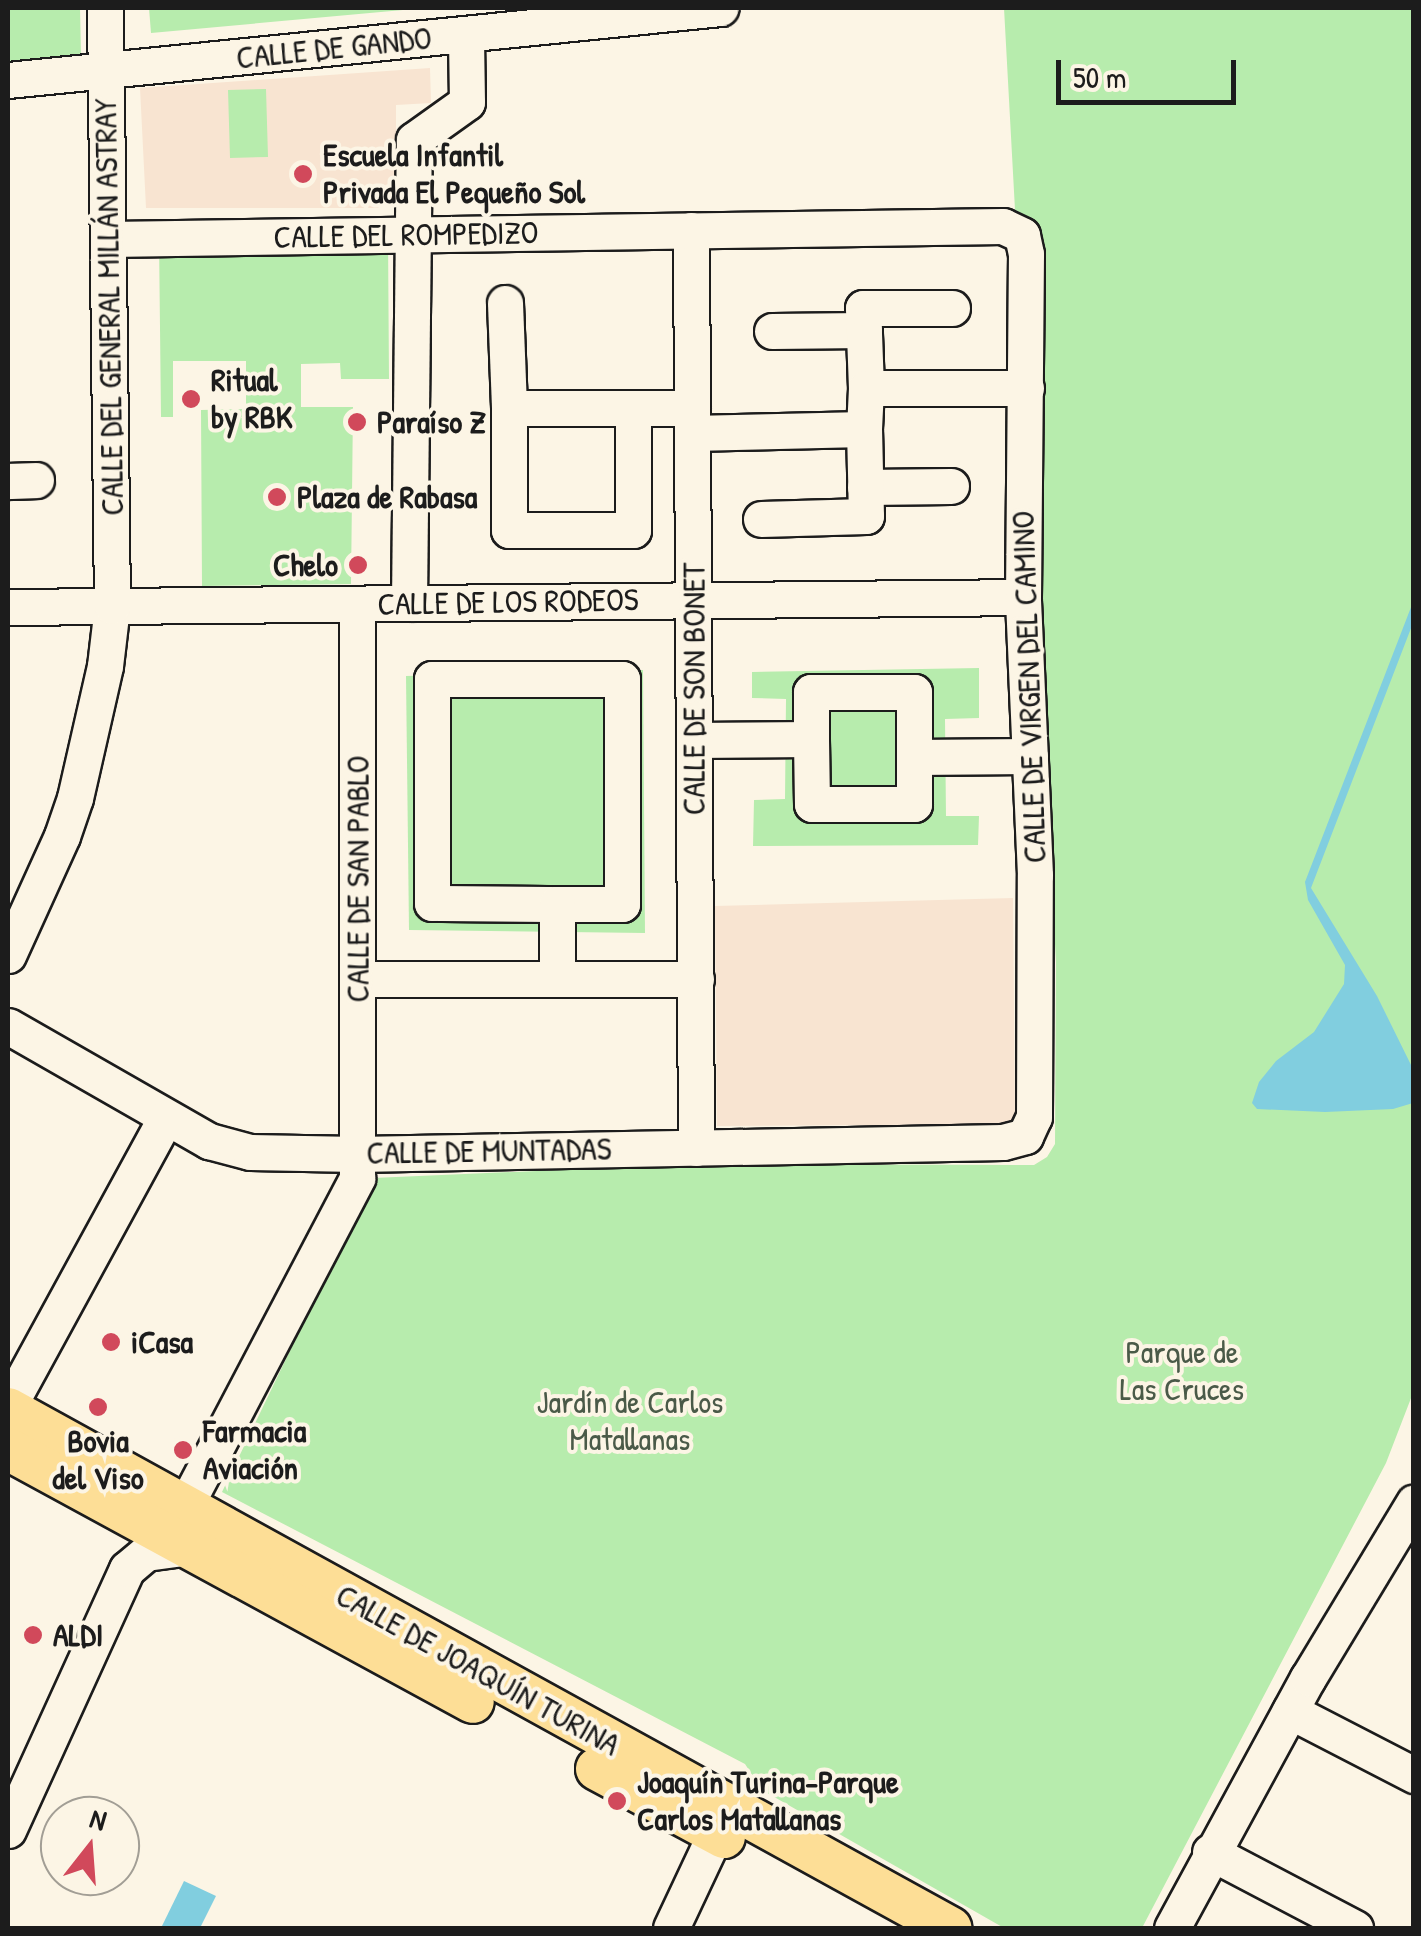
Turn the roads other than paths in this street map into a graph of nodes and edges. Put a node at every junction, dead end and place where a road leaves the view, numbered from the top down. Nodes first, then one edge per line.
1 (105, 8) edge
2 (720, 8) edge
3 (466, 35) junction
4 (106, 70) junction
5 (8, 80) edge
6 (1004, 226) joint
7 (690, 230) junction
8 (412, 235) junction
9 (108, 239) junction
10 (506, 303) dead end
11 (952, 308) dead end
12 (864, 330) junction
13 (772, 331) dead end
14 (866, 388) junction
15 (1026, 388) junction
16 (509, 408) junction
17 (633, 408) junction
18 (692, 420) junction
19 (864, 429) junction
20 (950, 486) dead end
21 (866, 487) junction
22 (761, 519) dead end
23 (1023, 598) junction
24 (693, 600) junction
25 (408, 603) junction
26 (357, 604) junction
27 (112, 606) junction
28 (8, 607) edge
29 (812, 739) junction
30 (694, 740) junction
31 (914, 756) junction
32 (1030, 756) junction
33 (556, 904) junction
34 (8, 955) edge
35 (359, 979) junction
36 (557, 979) junction
37 (696, 979) junction
38 (8, 1026) edge
39 (166, 1117) junction
40 (1003, 1142) joint
41 (696, 1148) junction
42 (357, 1154) junction
43 (8, 1408) edge
44 (8, 1450) edge
45 (112, 1505) junction
46 (1412, 1508) edge
47 (186, 1528) junction
48 (127, 1570) junction
49 (1290, 1711) junction
50 (1414, 1775) edge
51 (721, 1820) junction
52 (8, 1830) edge
53 (1210, 1852) junction
54 (671, 1928) edge
55 (895, 1928) edge
56 (950, 1928) edge
57 (1172, 1928) edge
58 (1355, 1928) edge

1 - 4 street, CALLE DEL GENERAL MILLÁN ASTRAY
2 - 3 street, CALLE DE GANDO
3 - 4 street, CALLE DE GANDO
3 - 8 street
4 - 5 street, CALLE DE GANDO
4 - 9 street, CALLE DEL GENERAL MILLÁN ASTRAY
6 - 7 street, CALLE DEL ROMPEDIZO
6 - 15 street, CALLE DE VIRGEN DEL CAMINO
7 - 8 street, CALLE DEL ROMPEDIZO
7 - 18 street, CALLE DE SON BONET
8 - 9 street, CALLE DEL ROMPEDIZO
8 - 25 street
9 - 27 street, CALLE DEL GENERAL MILLÁN ASTRAY
10 - 16 street
11 - 12 street
12 - 13 street
12 - 14 street
14 - 15 street
14 - 19 street
15 - 23 street, CALLE DE VIRGEN DEL CAMINO
16 - 17 street
16 - 17 street
17 - 18 street
18 - 19 street
18 - 24 street, CALLE DE SON BONET
19 - 21 street
20 - 21 street
21 - 22 street
23 - 24 street, CALLE DE LOS RODEOS
23 - 32 street, CALLE DE VIRGEN DEL CAMINO
24 - 25 street, CALLE DE LOS RODEOS
24 - 30 street, CALLE DE SON BONET
25 - 26 street, CALLE DE LOS RODEOS
26 - 27 street, CALLE DE LOS RODEOS
26 - 35 street, CALLE DE SAN PABLO
27 - 28 street
27 - 34 street, CALLE DEL GENERAL MILLÁN ASTRAY
29 - 30 street
29 - 31 street
29 - 31 street
30 - 37 street, CALLE DE SON BONET
31 - 32 street
32 - 40 street, CALLE DE VIRGEN DEL CAMINO
33 - 33 street
33 - 36 street
35 - 36 street
35 - 42 street, CALLE DE SAN PABLO
36 - 37 street
37 - 41 street, CALLE DE SON BONET
38 - 39 street, CALLE DE MUNTADAS
39 - 42 street, CALLE DE MUNTADAS
39 - 43 street
40 - 41 street, CALLE DE MUNTADAS
41 - 42 street, CALLE DE MUNTADAS
42 - 47 street, CALLE DE SAN PABLO
43 - 47 main road, CALLE DE JOAQUÍN TURINA
44 - 45 main road, CALLE DE JOAQUÍN TURINA
45 - 47 main road, CALLE DE JOAQUÍN TURINA
45 - 48 street
46 - 49 street
47 - 48 street
47 - 51 main road, CALLE DE JOAQUÍN TURINA
48 - 52 street
49 - 50 street
49 - 53 street
51 - 54 street
51 - 55 main road, CALLE DE JOAQUÍN TURINA
51 - 56 main road, CALLE DE JOAQUÍN TURINA
53 - 57 street
53 - 58 street

